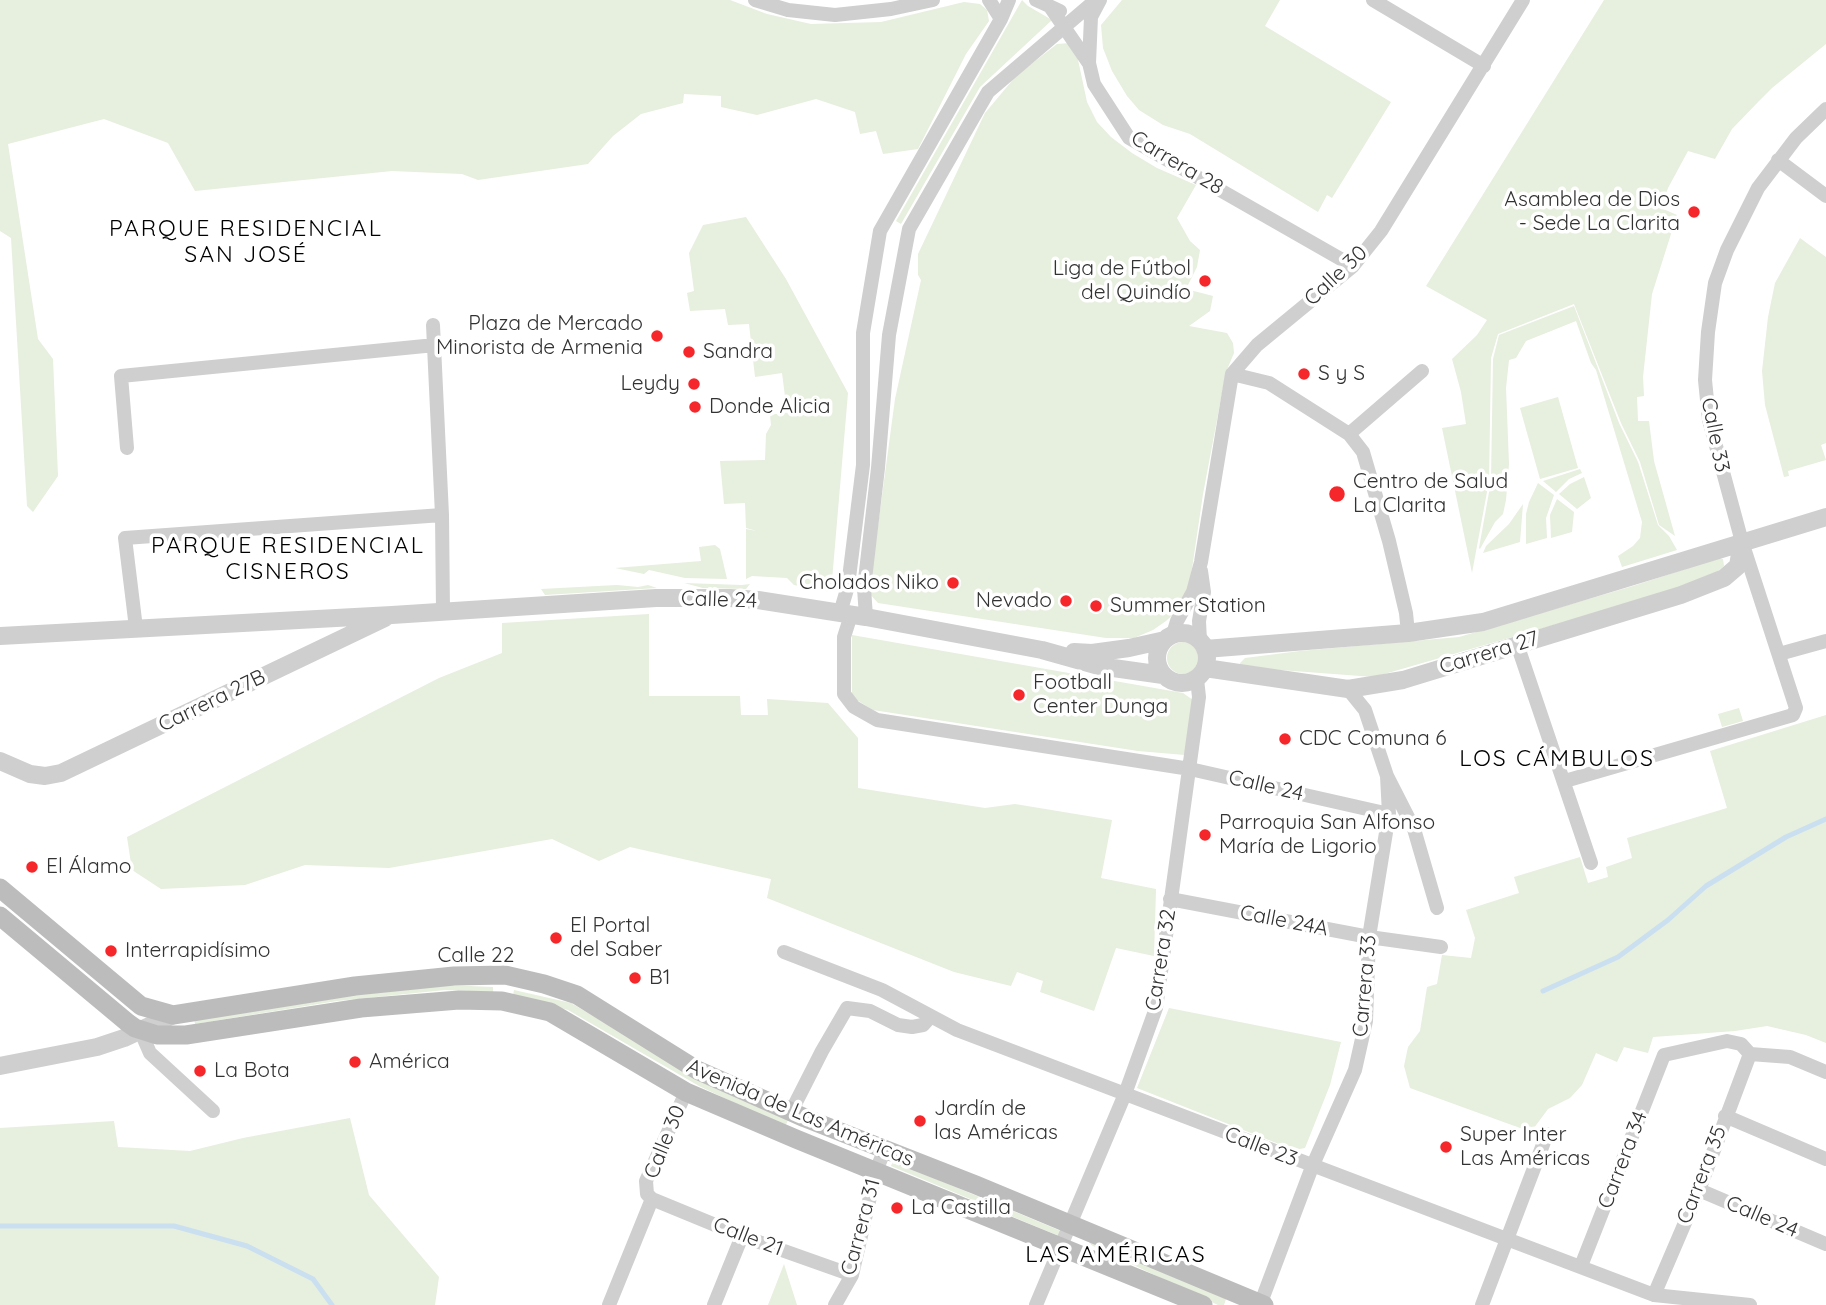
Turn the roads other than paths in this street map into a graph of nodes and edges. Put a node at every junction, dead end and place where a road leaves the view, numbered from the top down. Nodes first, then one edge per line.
1 (755, 0) edge
2 (933, 0) edge
3 (989, 0) edge
4 (1009, 0) edge
5 (1036, 0) edge
6 (1373, 0) edge
7 (1523, 0) edge
8 (1095, 2) edge
9 (1051, 8) junction
10 (1001, 19) junction
11 (1063, 32) junction
12 (1089, 63) junction
13 (1484, 66) junction
14 (1826, 109) edge
15 (1778, 160) junction
16 (1826, 196) edge
17 (1353, 266) junction
18 (433, 325) dead end
19 (435, 345) junction
20 (1422, 371) dead end
21 (1232, 374) junction
22 (1349, 434) junction
23 (127, 448) dead end
24 (442, 515) junction
25 (1826, 517) edge
26 (1742, 542) junction
27 (1201, 562) junction
28 (443, 611) junction
29 (392, 615) junction
30 (852, 615) junction
31 (136, 628) junction
32 (1408, 633) junction
33 (0, 636) edge
34 (1169, 637) junction
35 (1826, 641) edge
36 (1517, 644) junction
37 (1203, 645) junction
38 (1042, 650) junction
39 (1779, 654) junction
40 (1201, 673) junction
41 (1163, 675) junction
42 (1348, 688) junction
43 (0, 761) edge
44 (1190, 769) junction
45 (1387, 776) junction
46 (1565, 782) junction
47 (1389, 814) junction
48 (1591, 863) dead end
49 (0, 888) edge
50 (1170, 900) junction
51 (1437, 908) dead end
52 (0, 916) edge
53 (1369, 937) junction
54 (1441, 947) dead end
55 (784, 952) dead end
56 (505, 975) junction
57 (502, 1001) junction
58 (173, 1015) junction
59 (931, 1016) junction
60 (140, 1030) junction
61 (1750, 1054) junction
62 (0, 1066) edge
63 (1826, 1072) edge
64 (685, 1092) junction
65 (1125, 1094) junction
66 (213, 1111) dead end
67 (798, 1115) junction
68 (1725, 1116) junction
69 (1546, 1134) dead end
70 (796, 1139) junction
71 (884, 1149) junction
72 (1826, 1159) edge
73 (1312, 1167) junction
74 (876, 1171) junction
75 (1699, 1190) junction
76 (650, 1196) junction
77 (1071, 1224) junction
78 (742, 1236) junction
79 (1506, 1241) junction
80 (1826, 1244) edge
81 (1059, 1247) junction
82 (1581, 1266) junction
83 (852, 1275) junction
84 (1654, 1296) junction
85 (1696, 1303) edge
86 (609, 1305) edge
87 (714, 1305) edge
88 (835, 1305) edge
89 (1037, 1305) edge
90 (1203, 1305) edge
91 (1262, 1305) edge
92 (1482, 1305) edge
93 (1750, 1305) edge

1 - 2 street
3 - 10 street
4 - 10 street
5 - 9 street
6 - 13 street
7 - 13 street, Calle 30
8 - 9 street
8 - 11 street
8 - 12 street, Carrera 28
9 - 11 street
10 - 30 street
11 - 12 street
11 - 30 street
12 - 17 street, Carrera 28
13 - 17 street, Calle 30
14 - 15 street
15 - 16 street
15 - 26 street, Calle 33
17 - 21 street, Calle 30
18 - 19 street
19 - 23 street
19 - 24 street
20 - 22 street
21 - 22 street
21 - 27 street
22 - 32 street
24 - 28 street
24 - 31 street
25 - 26 street, Carrera 27
26 - 32 street, Carrera 27
26 - 36 street, Carrera 27
26 - 39 street, Calle 33
27 - 34 street
27 - 37 street
28 - 29 street, Calle 24
28 - 30 street, Calle 24
29 - 31 street
29 - 43 street, Carrera 27B
30 - 38 street, Calle 24
30 - 44 street, Calle 24
31 - 33 street
32 - 37 street, Carrera 27
34 - 37 street
34 - 38 street
34 - 41 street
35 - 39 street
36 - 42 street, Carrera 27
36 - 46 street
37 - 40 street
38 - 41 street
39 - 46 street, Calle 33
40 - 41 street
40 - 42 street, Carrera 27
40 - 44 street, Carrera 32
42 - 45 street
44 - 47 street, Calle 24
44 - 50 street, Carrera 32
45 - 47 street, Carrera 33
45 - 51 street
46 - 48 street
47 - 53 street, Carrera 33
49 - 58 main road
50 - 53 street, Calle 24A
50 - 65 street, Carrera 32
52 - 60 main road, Avenida de Las Américas
53 - 54 street, Calle 24A
53 - 73 street, Carrera 33
55 - 59 street, Calle 23
56 - 57 main road
56 - 58 main road, Calle 22
56 - 67 main road, Calle 22
57 - 60 main road, Avenida de Las Américas
57 - 64 main road, Avenida de Las Américas
58 - 60 street
59 - 65 street, Calle 23
59 - 67 street
60 - 62 street
60 - 66 street
61 - 63 street
61 - 68 street, Carrera 35
61 - 82 street, Carrera 34
64 - 70 main road, Avenida de Las Américas
64 - 76 street, Calle 30
65 - 73 street, Calle 23
65 - 77 street, Carrera 32
67 - 70 street
67 - 71 main road, Avenida de Las Américas
68 - 72 street
68 - 75 street, Carrera 35
69 - 79 street
70 - 74 main road, Avenida de Las Américas
71 - 74 street, Carrera 31
71 - 77 main road, Avenida de Las Américas
73 - 79 street, Calle 23
73 - 91 street, Carrera 33
74 - 81 main road, Avenida de Las Américas
74 - 83 street, Carrera 31
75 - 80 street, Calle 24
75 - 84 street, Carrera 35
76 - 78 street, Calle 21
76 - 86 street, Calle 30
77 - 81 street, Carrera 32
77 - 91 main road, Avenida de Las Américas
78 - 83 street, Calle 21
78 - 87 street
79 - 82 street, Calle 23
79 - 92 street
81 - 89 street, Carrera 32
81 - 90 main road, Avenida de Las Américas
82 - 84 street, Calle 23
83 - 88 street, Carrera 31
84 - 85 street, Calle 23
85 - 93 street, Calle 23

